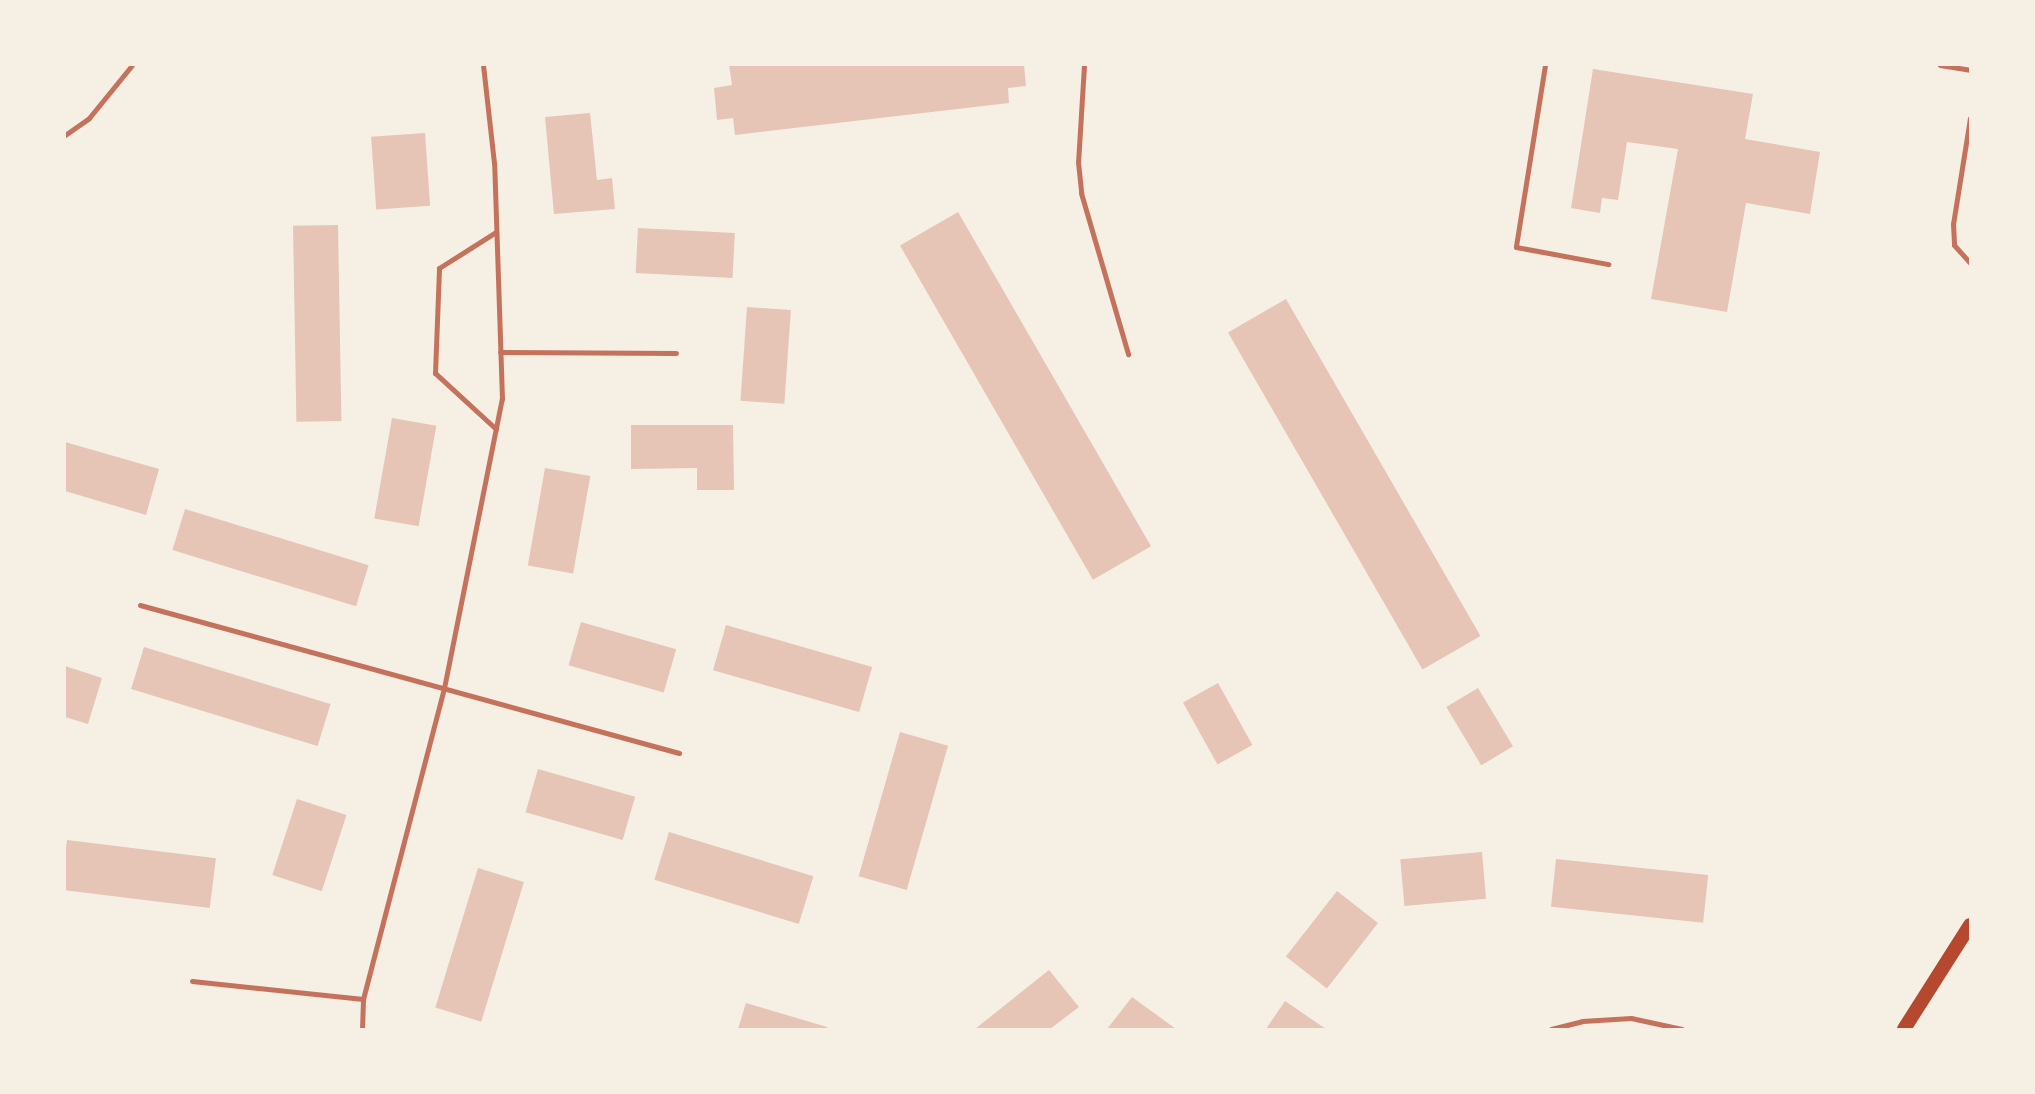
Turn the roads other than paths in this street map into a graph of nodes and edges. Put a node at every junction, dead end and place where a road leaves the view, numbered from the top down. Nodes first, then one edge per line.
1 (132, 65) edge
2 (483, 65) edge
3 (1084, 65) edge
4 (1545, 65) edge
5 (1940, 65) edge
6 (1970, 70) edge
7 (1970, 118) edge
8 (65, 135) edge
9 (496, 232) junction
10 (1970, 263) edge
11 (1608, 264) dead end
12 (500, 352) junction
13 (676, 353) dead end
14 (1128, 354) dead end
15 (496, 429) junction
16 (140, 605) dead end
17 (444, 688) junction
18 (679, 753) dead end
19 (1970, 925) edge
20 (192, 981) dead end
21 (363, 999) junction
22 (362, 1029) edge
23 (1551, 1029) edge
24 (1682, 1029) edge
25 (1904, 1029) edge

1 - 8 lane
2 - 9 lane
3 - 14 lane
4 - 11 lane
5 - 6 lane
7 - 10 lane
9 - 12 lane
9 - 15 lane
12 - 13 lane
12 - 15 lane
15 - 17 lane
16 - 17 lane
17 - 18 lane
17 - 21 lane
19 - 25 main road
20 - 21 lane
21 - 22 lane
23 - 24 lane

